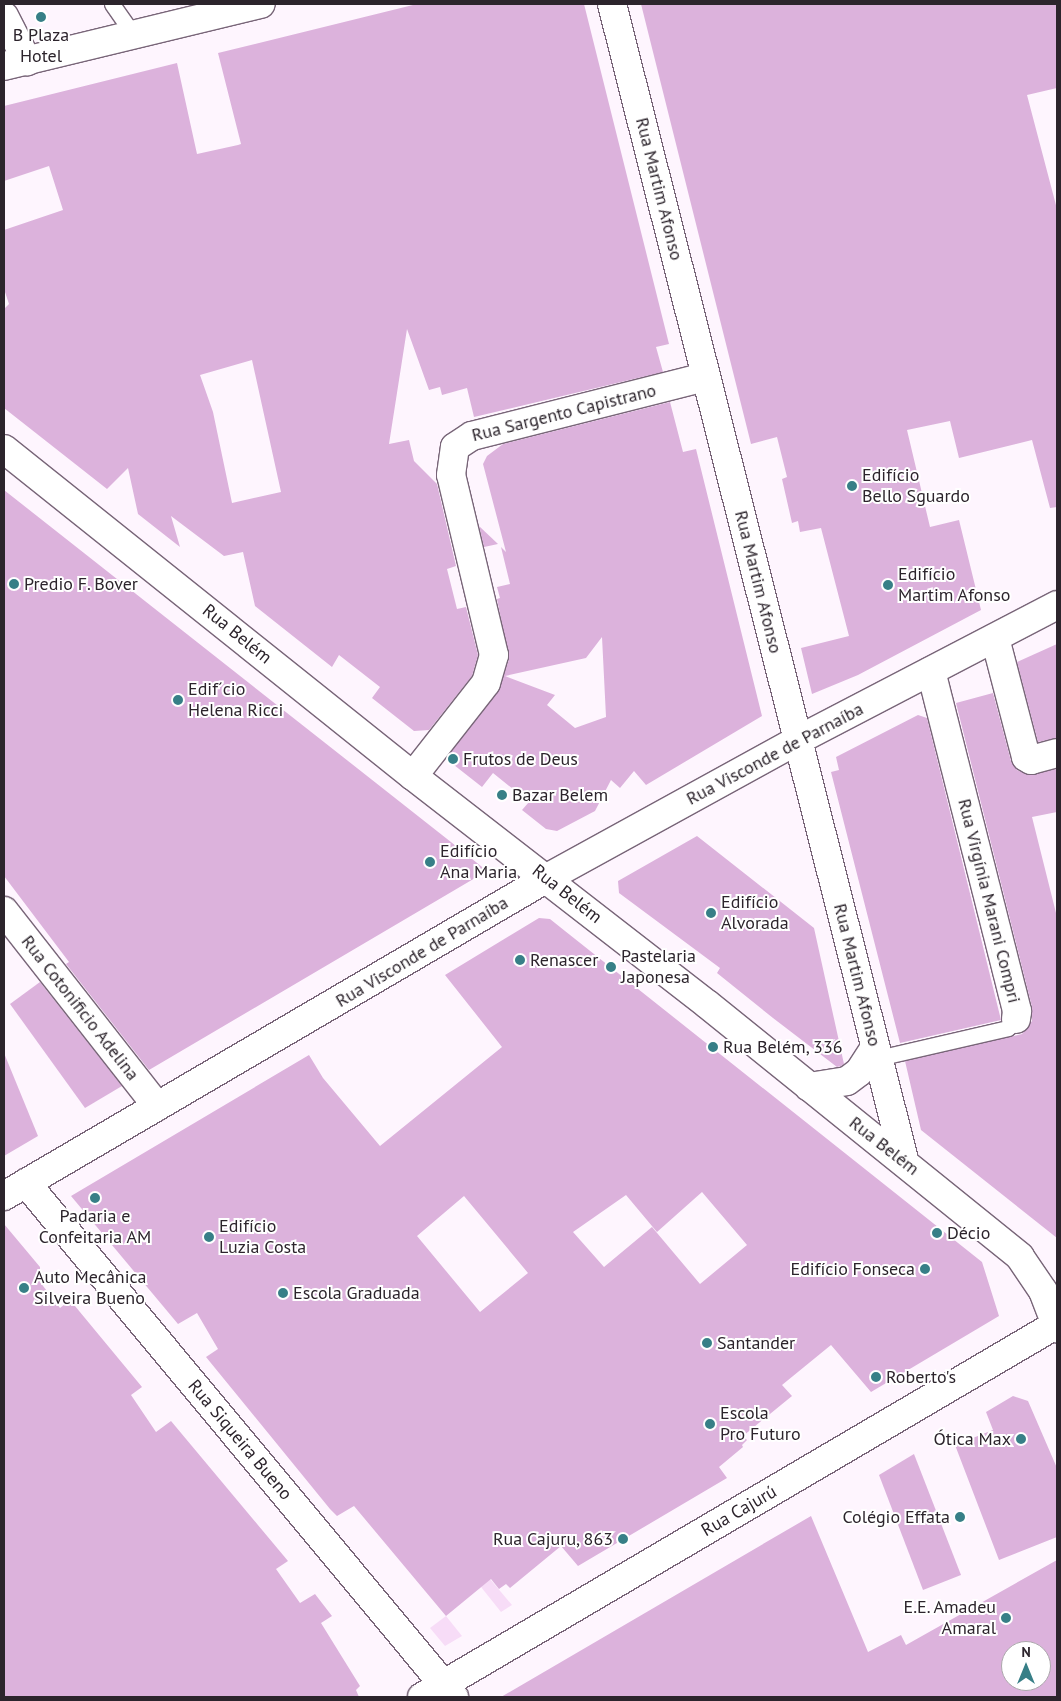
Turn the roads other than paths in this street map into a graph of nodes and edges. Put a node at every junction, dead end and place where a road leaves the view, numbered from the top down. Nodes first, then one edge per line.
1 (112, 4) edge
2 (261, 4) edge
3 (612, 4) edge
4 (4, 16) edge
5 (134, 35) junction
6 (15, 64) edge
7 (706, 377) junction
8 (4, 448) edge
9 (1057, 605) edge
10 (995, 638) junction
11 (931, 671) junction
12 (798, 740) junction
13 (1057, 753) edge
14 (413, 776) junction
15 (547, 878) junction
16 (4, 911) edge
17 (1016, 1019) joint
18 (876, 1053) junction
19 (809, 1087) junction
20 (157, 1106) junction
21 (904, 1160) junction
22 (15, 1190) edge
23 (1057, 1326) edge
24 (440, 1693) edge

1 - 5 lane
2 - 5 street
3 - 7 street, Rua Martim Afonso
4 - 6 street
5 - 6 street
7 - 12 street, Rua Martim Afonso
7 - 14 street, Rua Sargento Capistrano
8 - 14 street, Rua Belém
9 - 10 street, Rua Visconde de Parnaíba
10 - 11 street, Rua Visconde de Parnaíba
10 - 13 street
11 - 12 street, Rua Visconde de Parnaíba
11 - 17 street, Rua Virgínia Marani Compri
12 - 15 street, Rua Visconde de Parnaíba
12 - 18 street, Rua Martim Afonso
14 - 15 street, Rua Belém
15 - 19 street, Rua Belém
15 - 20 street, Rua Visconde de Parnaíba
16 - 20 street, Rua Cotonificio Adelina
17 - 18 lane, Rua Virgínia Marani Compri
18 - 19 street
18 - 21 street, Rua Martim Afonso
19 - 21 street, Rua Belém
20 - 22 street, Rua Visconde de Parnaíba
21 - 23 street, Rua Belém
22 - 24 street, Rua Siqueira Bueno
23 - 24 street, Rua Cajurú

